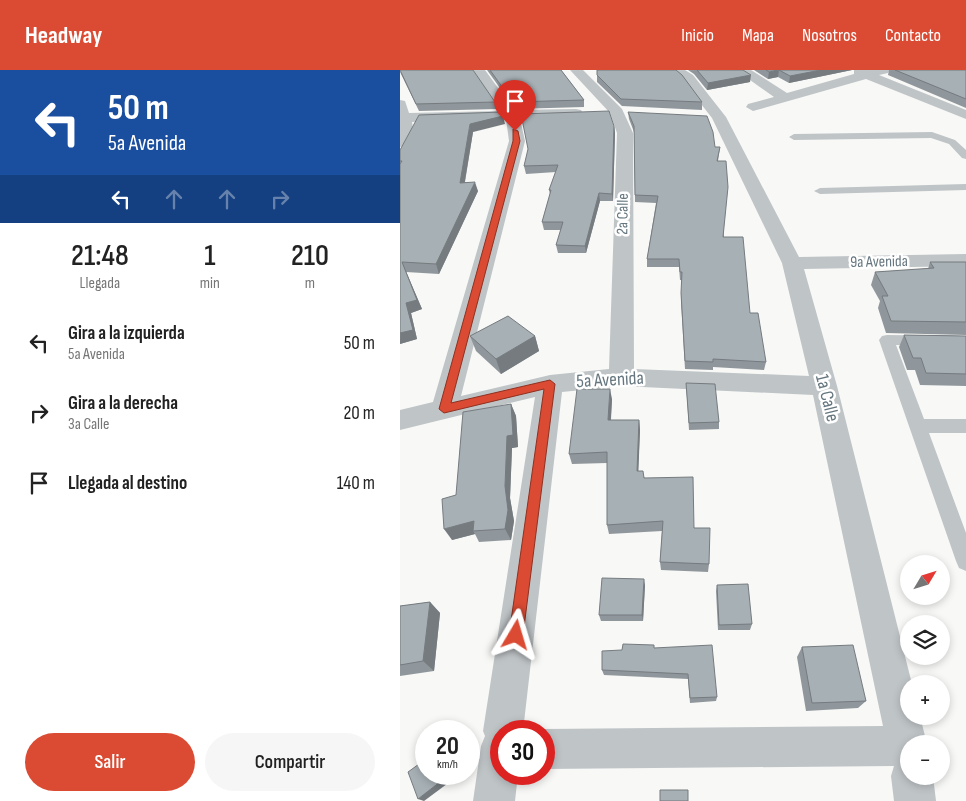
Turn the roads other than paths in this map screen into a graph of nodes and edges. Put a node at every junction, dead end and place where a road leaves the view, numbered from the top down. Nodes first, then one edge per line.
1 (479, 70) edge
2 (576, 70) edge
3 (677, 70) edge
4 (742, 70) edge
5 (884, 70) edge
6 (860, 73) edge
7 (786, 98) junction
8 (753, 107) dead end
9 (617, 112) junction
10 (401, 113) edge
11 (636, 113) edge
12 (509, 114) junction
13 (966, 115) edge
14 (794, 137) dead end
15 (400, 142) edge
16 (966, 156) edge
17 (966, 187) edge
18 (820, 191) dead end
19 (966, 260) edge
20 (792, 263) junction
21 (966, 341) edge
22 (622, 377) junction
23 (550, 384) junction
24 (824, 386) junction
25 (444, 409) junction
26 (400, 420) edge
27 (918, 426) junction
28 (966, 426) edge
29 (964, 551) edge
30 (504, 720) edge
31 (904, 735) edge
32 (555, 748) edge
33 (900, 759) edge
34 (496, 785) edge
35 (913, 785) edge
36 (494, 801) edge
37 (915, 801) edge

1 - 12 street
2 - 9 street, 2a Calle
3 - 20 street, 1a Calle
4 - 7 street
5 - 6 street
6 - 7 street
6 - 13 street
7 - 8 street
9 - 11 street
9 - 12 street
9 - 22 street, 2a Calle
10 - 12 street
10 - 15 street
12 - 25 street
14 - 16 lane
17 - 18 lane
19 - 20 street, 9a Avenida
20 - 24 street, 1a Calle
21 - 27 lane
22 - 23 street, 5a Avenida
22 - 24 street, 5a Avenida
23 - 25 street, 5a Avenida
23 - 30 street
24 - 31 street, 1a Calle
25 - 26 street, 5a Avenida
27 - 28 lane
27 - 29 lane
32 - 33 street
34 - 36 street
35 - 37 street, 1a Calle

